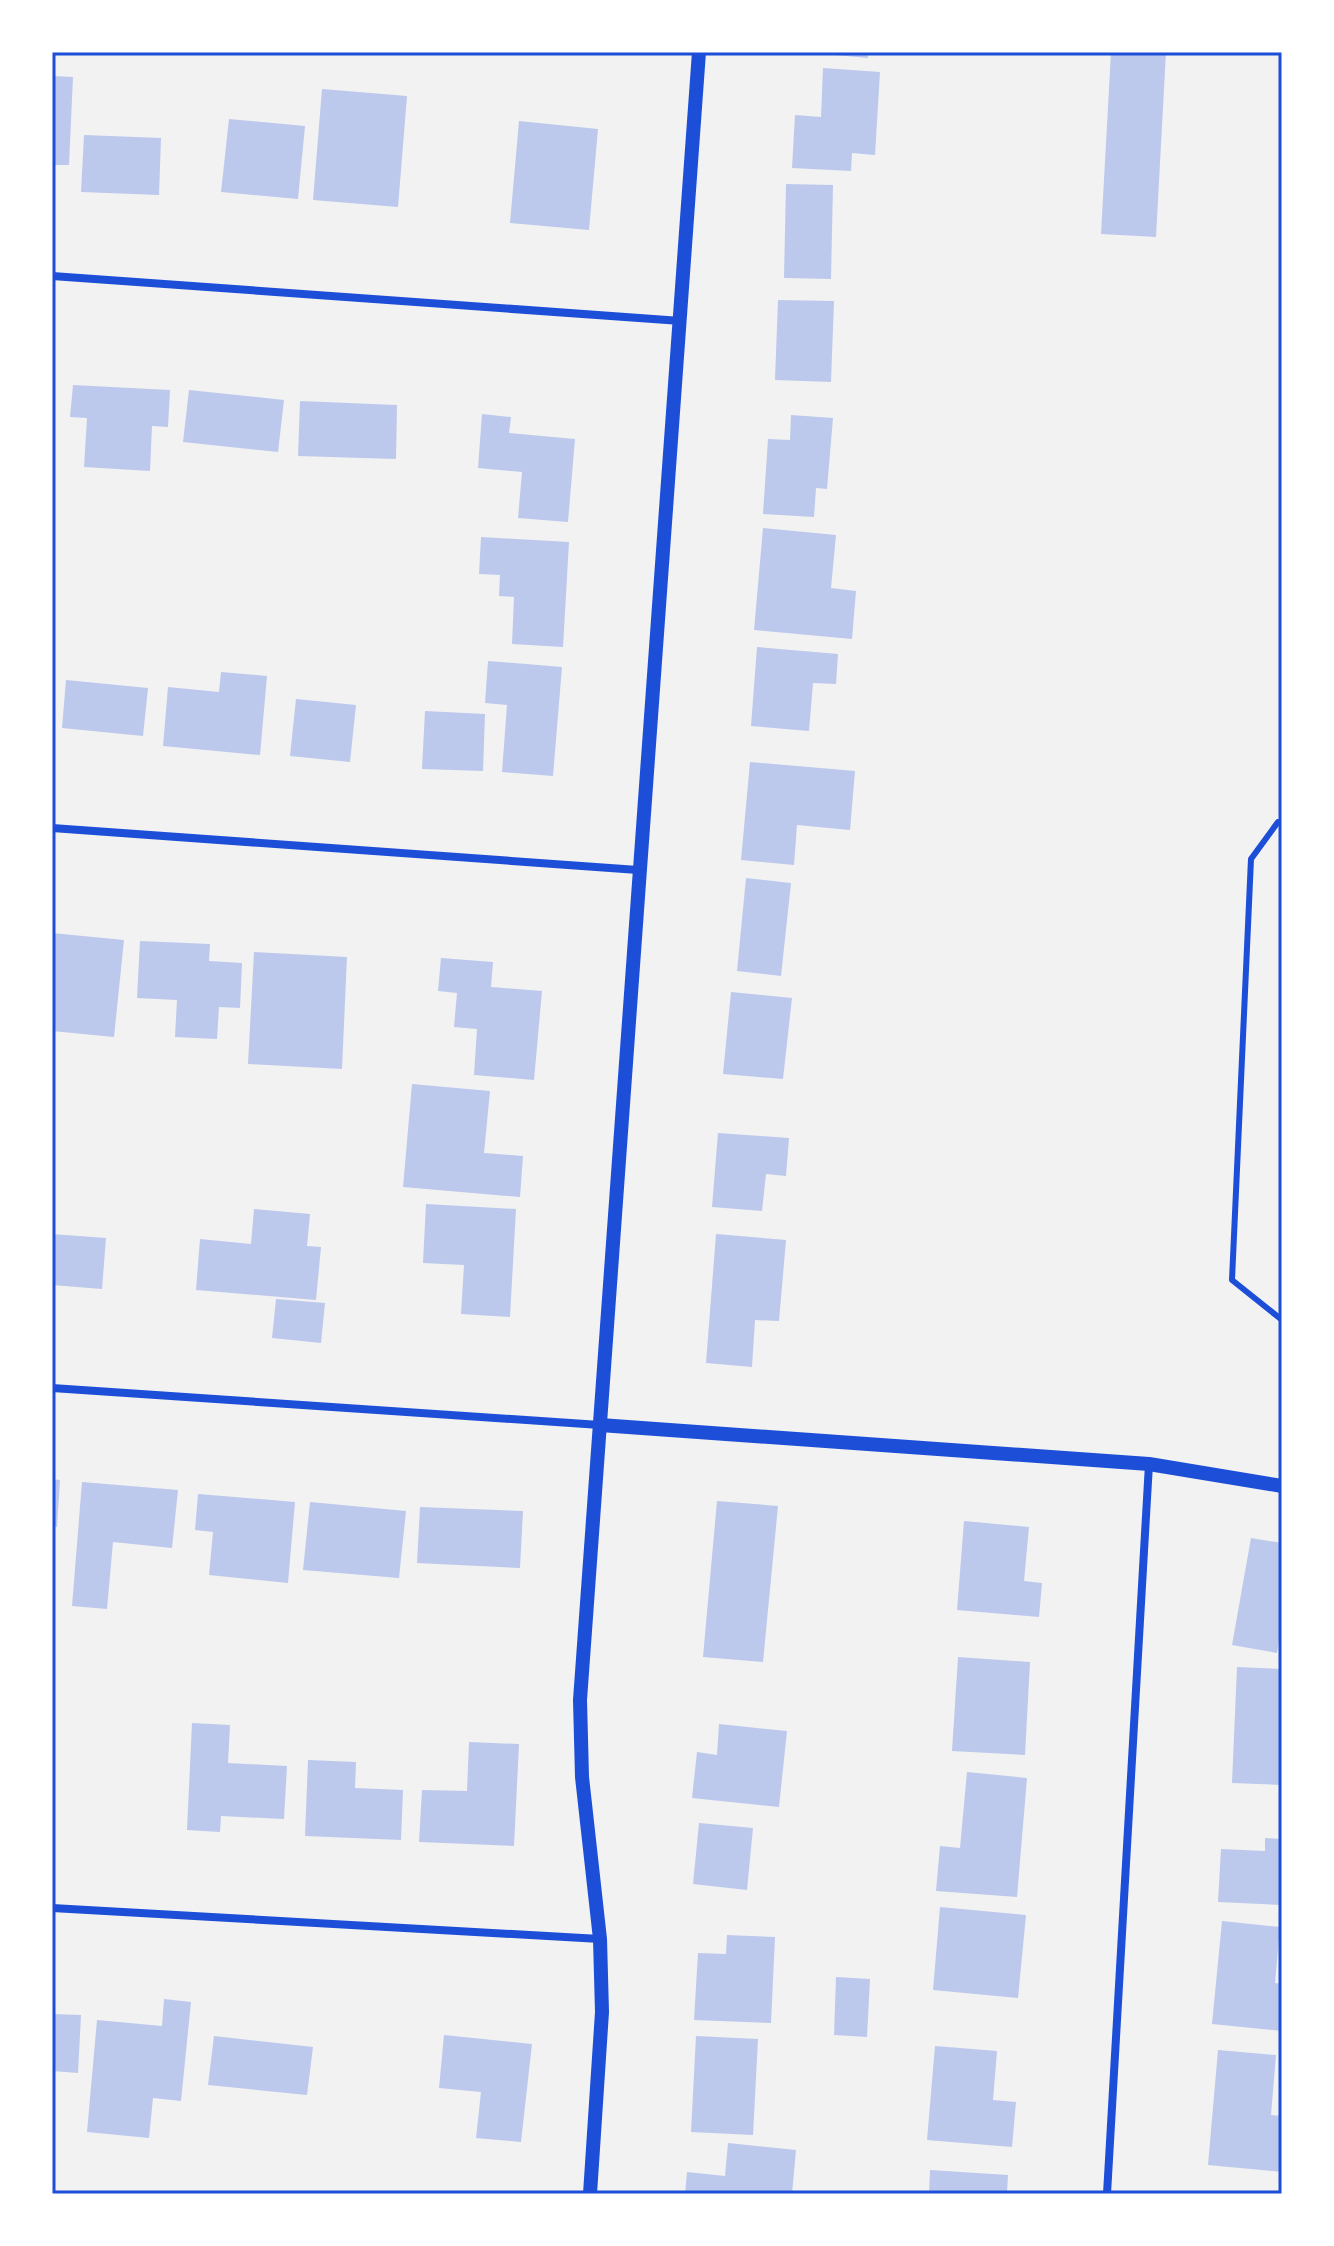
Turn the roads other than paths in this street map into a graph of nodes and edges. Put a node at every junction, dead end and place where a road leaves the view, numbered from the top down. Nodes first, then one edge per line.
1 (699, 52) edge
2 (52, 276) edge
3 (681, 321) junction
4 (1282, 822) edge
5 (52, 828) edge
6 (638, 870) junction
7 (1282, 1320) edge
8 (52, 1388) edge
9 (600, 1425) junction
10 (1149, 1464) junction
11 (1282, 1486) edge
12 (52, 1908) edge
13 (600, 1939) junction
14 (590, 2194) edge
15 (1107, 2194) edge

1 - 3 street
2 - 3 street
3 - 6 street
4 - 7 lane
5 - 6 street
6 - 9 street
8 - 9 street
9 - 10 street
9 - 13 street
10 - 11 street
10 - 15 street
12 - 13 street
13 - 14 street

